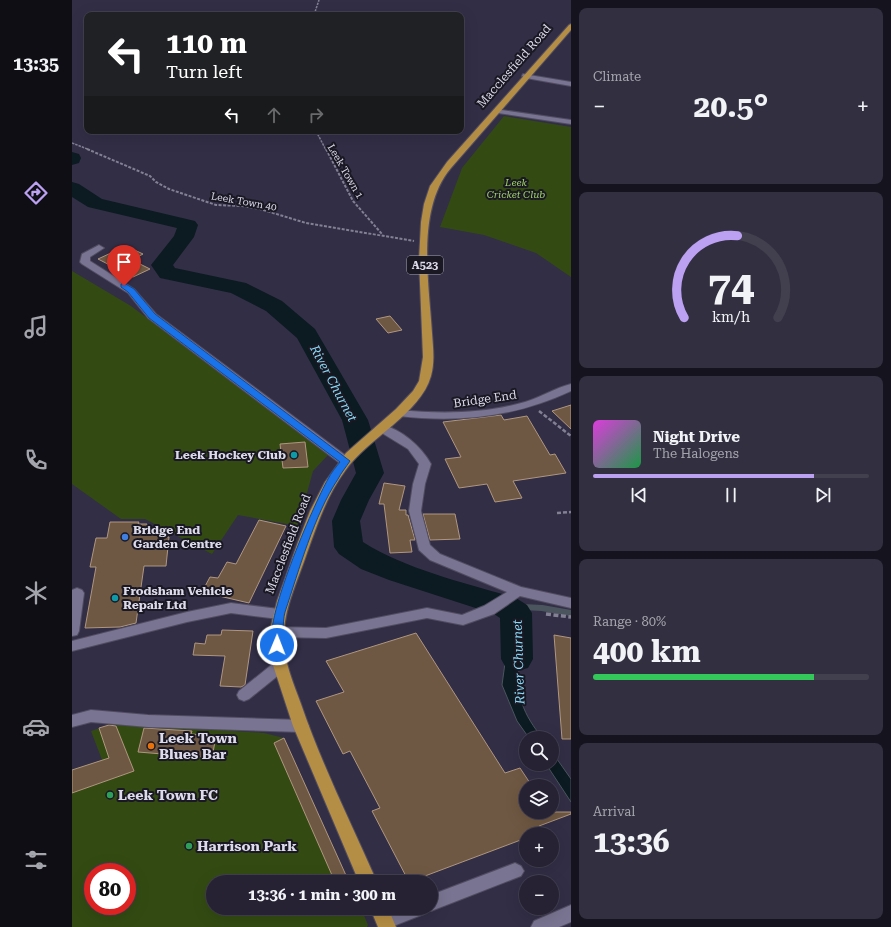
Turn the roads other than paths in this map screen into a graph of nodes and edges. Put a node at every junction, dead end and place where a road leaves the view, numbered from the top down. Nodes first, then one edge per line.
1 (571, 26) edge
2 (526, 76) junction
3 (571, 84) edge
4 (498, 111) junction
5 (571, 122) edge
6 (99, 248) dead end
7 (571, 387) edge
8 (399, 413) junction
9 (379, 430) junction
10 (348, 458) junction
11 (77, 593) dead end
12 (512, 594) junction
13 (571, 603) edge
14 (279, 614) junction
15 (72, 631) edge
16 (277, 632) junction
17 (72, 646) edge
18 (280, 666) junction
19 (244, 695) dead end
20 (72, 722) edge
21 (301, 726) junction
22 (515, 871) dead end
23 (365, 875) edge
24 (438, 900) edge
25 (571, 913) edge
26 (396, 915) edge
27 (384, 919) edge
28 (540, 927) edge

1 - 2 highway, Macclesfield Road / A523
2 - 3 street
2 - 4 highway, Macclesfield Road / A523
4 - 5 street
4 - 8 highway, Macclesfield Road / A523
6 - 10 street
7 - 8 street, Bridge End
8 - 9 highway, Macclesfield Road / A523
9 - 10 highway, Macclesfield Road / A523
9 - 12 street
10 - 14 highway, Macclesfield Road / A523
11 - 15 street
12 - 13 street
12 - 16 street
14 - 16 highway, Macclesfield Road / A523
14 - 17 street
16 - 18 highway, Macclesfield Road / A523
18 - 19 street
18 - 21 highway, Macclesfield Road / A523
20 - 21 street
21 - 23 highway, Macclesfield Road / A523
22 - 24 street
25 - 28 street
26 - 27 street

